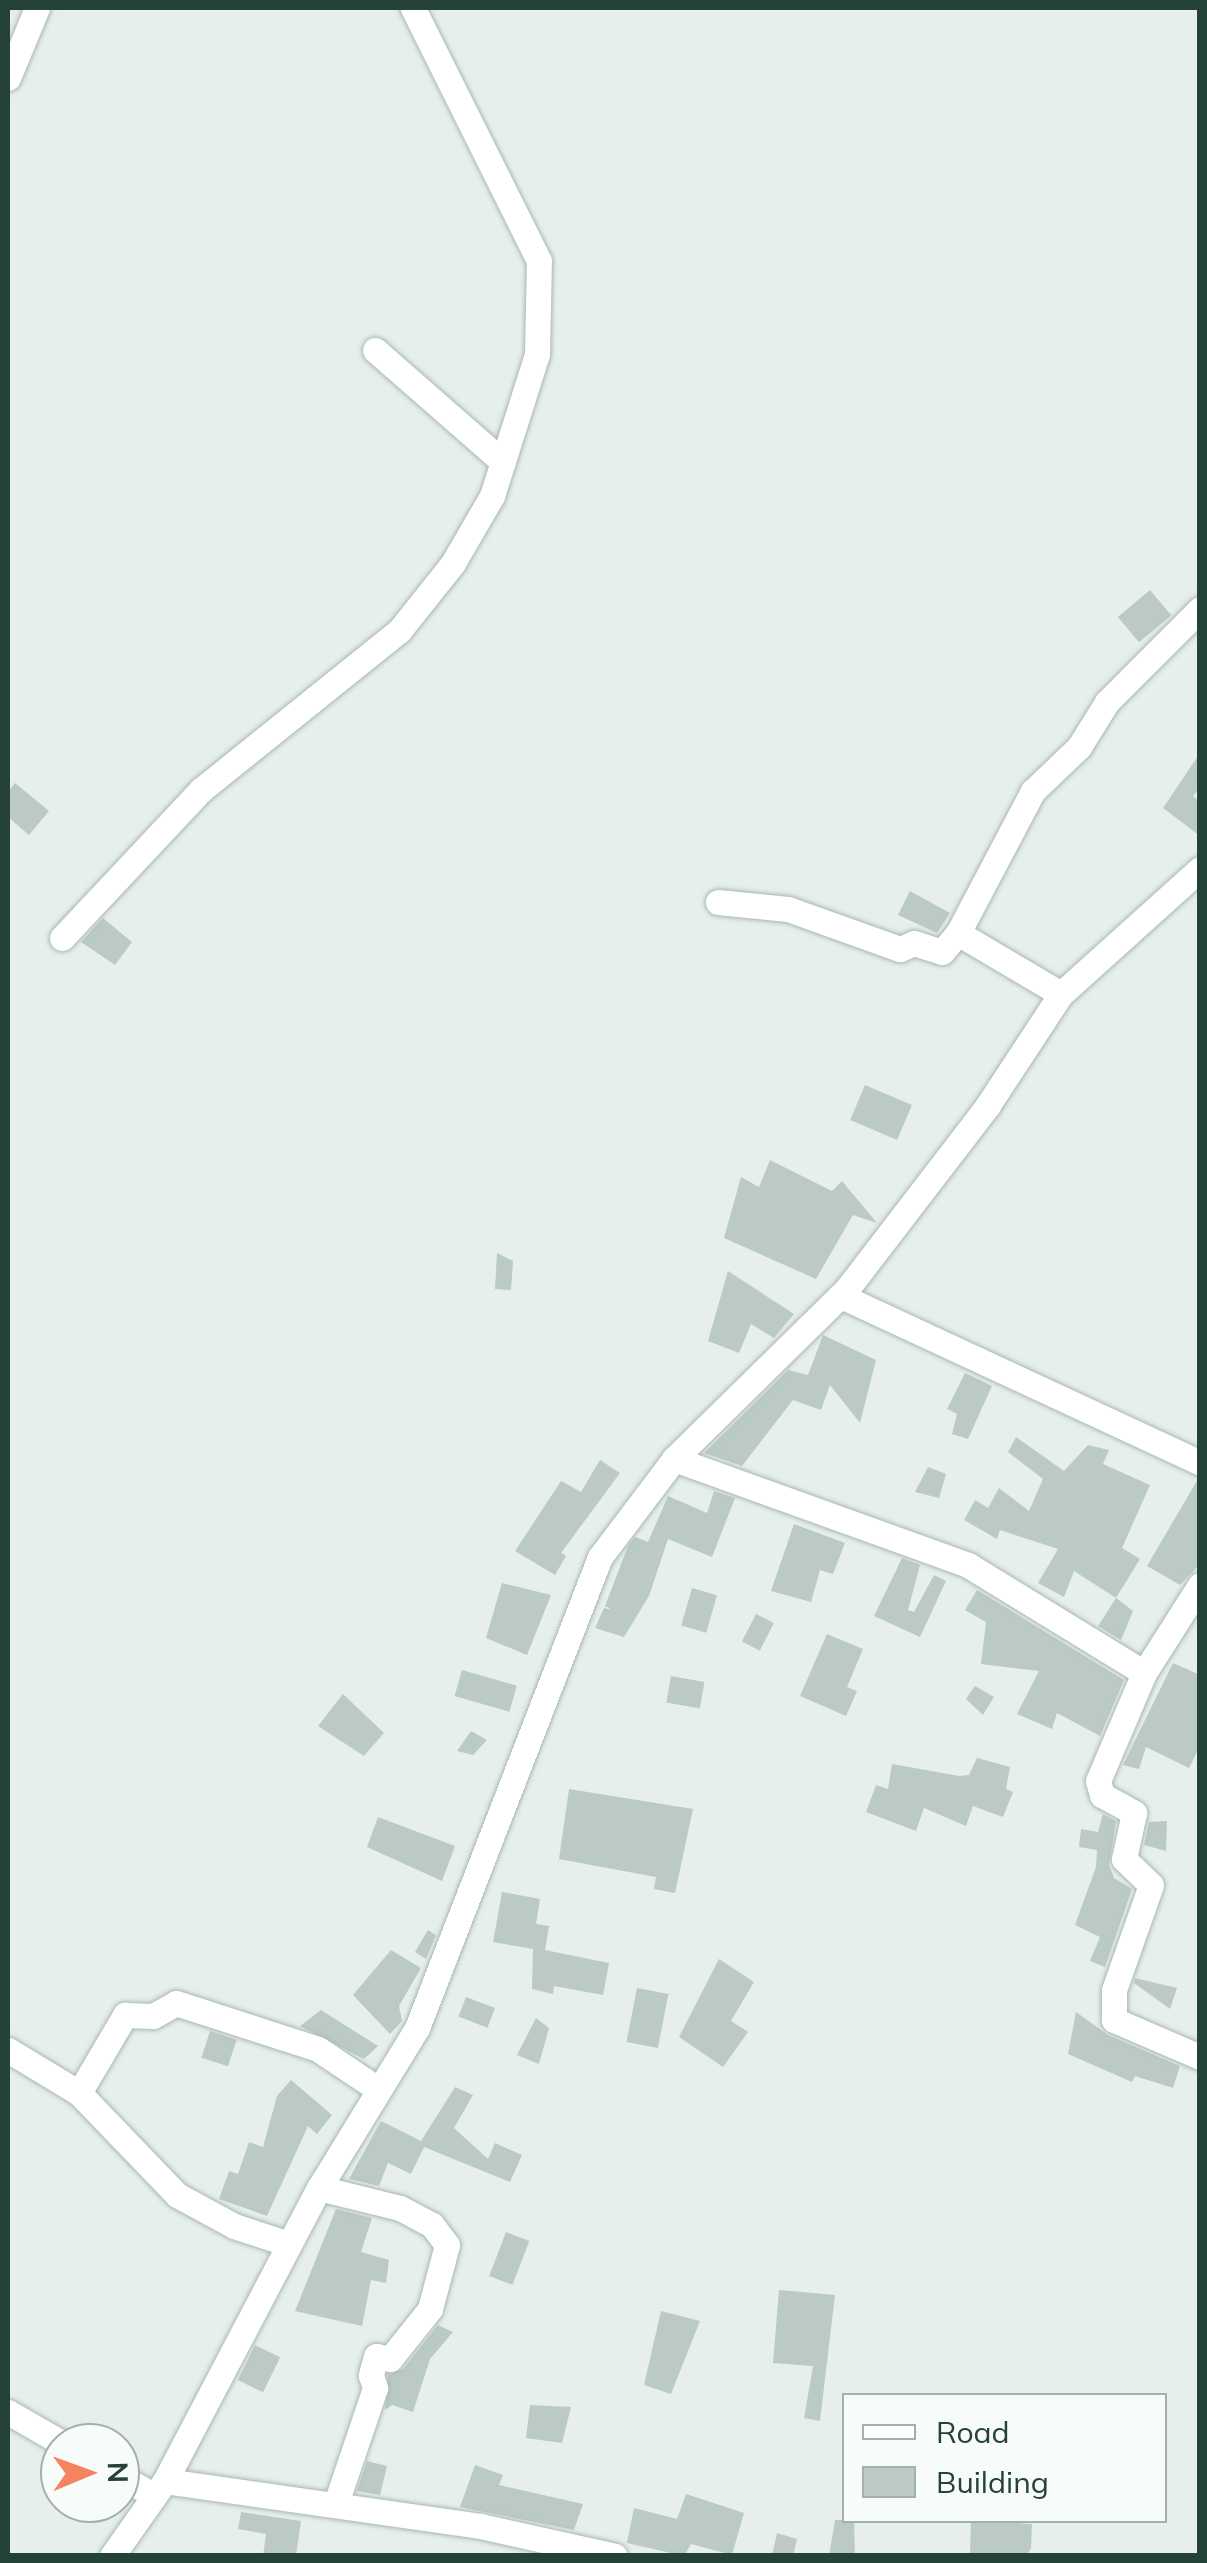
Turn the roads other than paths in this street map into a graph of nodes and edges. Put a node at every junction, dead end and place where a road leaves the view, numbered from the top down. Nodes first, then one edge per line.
1 (37, 8) edge
2 (413, 8) edge
3 (8, 78) edge
4 (376, 350) dead end
5 (503, 462) junction
6 (1200, 609) edge
7 (1200, 869) edge
8 (718, 902) dead end
9 (958, 933) junction
10 (62, 938) dead end
11 (1061, 994) junction
12 (841, 1296) junction
13 (674, 1459) junction
14 (1200, 1462) edge
15 (1200, 1584) edge
16 (1144, 1673) junction
17 (8, 2050) edge
18 (1200, 2057) edge
19 (380, 2090) junction
20 (79, 2094) junction
21 (319, 2188) junction
22 (289, 2244) junction
23 (8, 2412) edge
24 (40, 2430) edge
25 (140, 2482) edge
26 (159, 2488) junction
27 (336, 2503) junction
28 (112, 2556) edge
29 (615, 2556) edge

1 - 3 street
2 - 5 street
4 - 5 street
5 - 10 street
6 - 9 street
7 - 11 street
8 - 9 street
9 - 11 street
11 - 12 street
12 - 13 street
12 - 14 street
13 - 16 street
13 - 19 street
15 - 16 street
16 - 18 street
17 - 20 street
19 - 20 street
19 - 21 street
20 - 22 street
21 - 22 street
21 - 27 street
22 - 26 street
23 - 24 street
25 - 26 street
26 - 27 street
26 - 28 street
27 - 29 street

